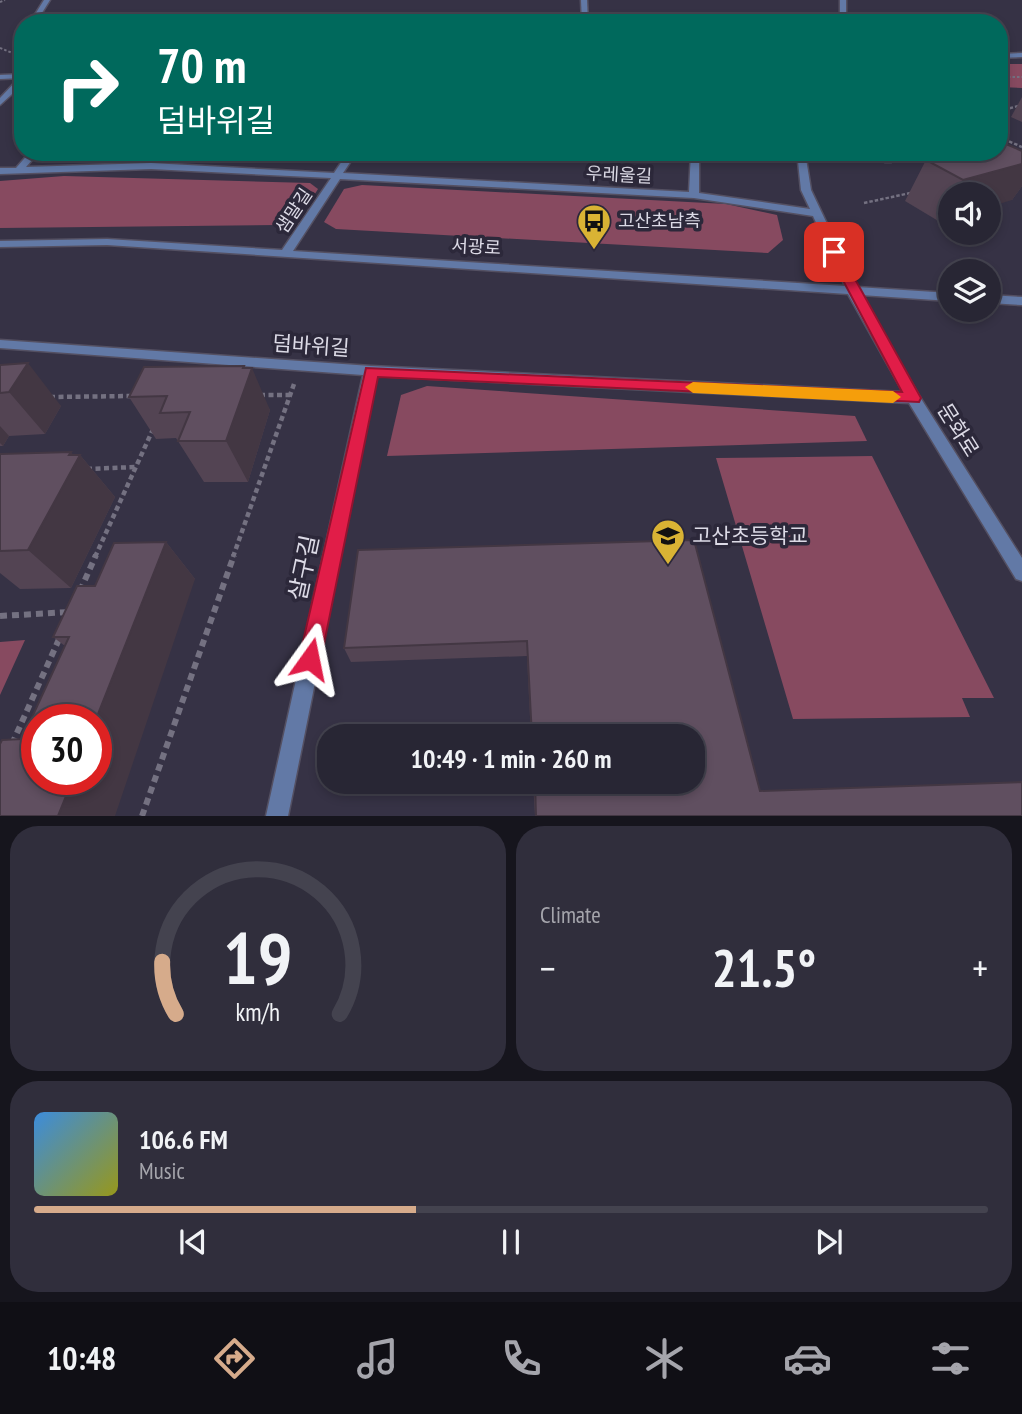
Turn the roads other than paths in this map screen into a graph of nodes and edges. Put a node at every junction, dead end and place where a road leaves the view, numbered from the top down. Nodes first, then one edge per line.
1 (14, 87) edge
2 (0, 103) edge
3 (27, 161) edge
4 (348, 161) edge
5 (695, 161) edge
6 (802, 161) edge
7 (19, 170) junction
8 (0, 171) edge
9 (338, 177) junction
10 (694, 195) junction
11 (815, 213) junction
12 (0, 244) edge
13 (286, 253) junction
14 (852, 290) junction
15 (938, 296) edge
16 (1001, 300) edge
17 (1022, 301) edge
18 (0, 344) edge
19 (371, 371) junction
20 (913, 398) junction
21 (1022, 573) edge
22 (277, 816) edge

1 - 2 street
3 - 7 street
4 - 9 street, 샘말길
5 - 10 street
6 - 11 street, 문화로
7 - 8 street, 우레울길
7 - 9 street, 우레울길
9 - 10 street, 우레울길
9 - 13 street, 샘말길
10 - 11 street, 우레울길
11 - 14 street, 문화로
12 - 13 street, 서광로
13 - 14 street, 서광로
14 - 15 street, 서광로
14 - 20 street, 문화로
16 - 17 street
18 - 19 street, 덤바위길
19 - 20 street, 덤바위길
19 - 22 street, 살구길
20 - 21 street, 문화로

